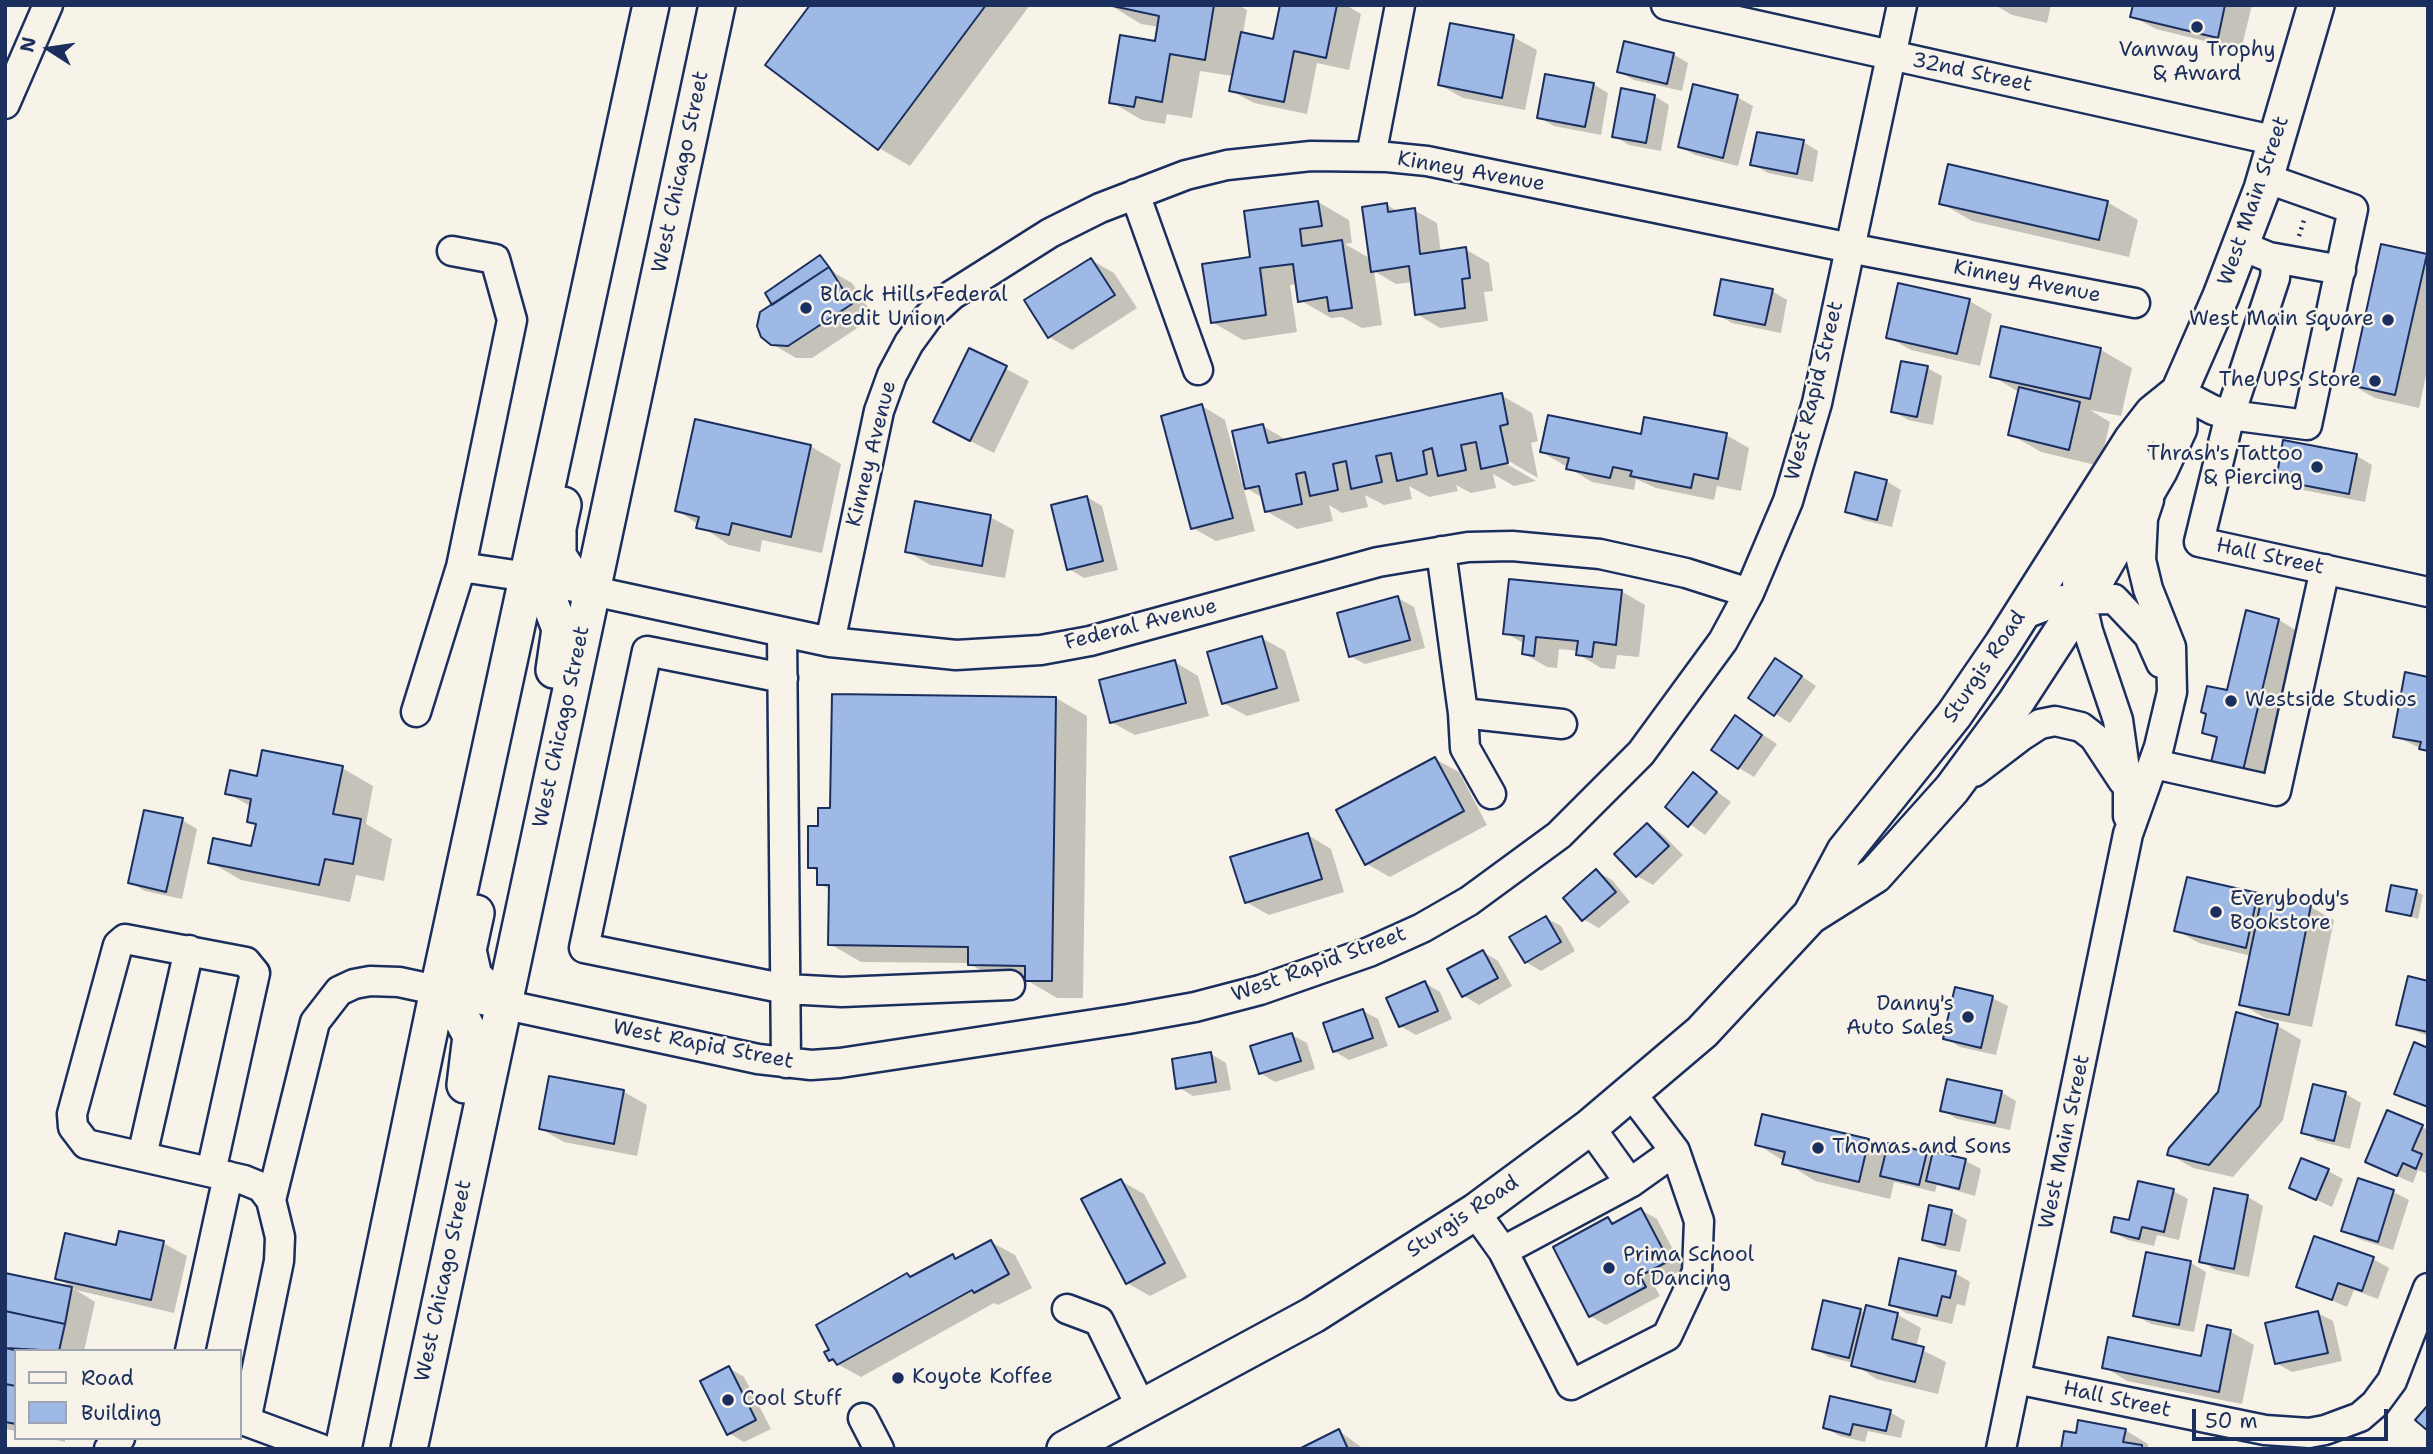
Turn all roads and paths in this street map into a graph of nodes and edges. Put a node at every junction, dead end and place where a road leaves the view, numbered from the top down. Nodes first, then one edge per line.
1 (48, 5) edge
2 (651, 5) edge
3 (703, 5) edge
4 (717, 5) edge
5 (1400, 5) edge
6 (1666, 5) edge
7 (1902, 5) edge
8 (2316, 5) edge
9 (1700, 9) edge
10 (1891, 55) junction
11 (702, 76) junction
12 (5, 104) edge
13 (2277, 141) junction
14 (1371, 156) junction
15 (2265, 178) junction
16 (1135, 194) junction
17 (1849, 248) junction
18 (452, 251) dead end
19 (2255, 251) junction
20 (2341, 270) junction
21 (2135, 303) dead end
22 (584, 318) junction
23 (1198, 370) dead end
24 (2166, 402) junction
25 (2230, 415) junction
26 (2159, 471) junction
27 (1441, 551) junction
28 (461, 566) junction
29 (2325, 569) junction
30 (528, 577) junction
31 (591, 591) junction
32 (2428, 592) edge
33 (1749, 593) junction
34 (2080, 599) junction
35 (2022, 615) junction
36 (782, 633) junction
37 (830, 642) junction
38 (783, 678) junction
39 (2172, 692) junction
40 (416, 712) dead end
41 (1463, 713) junction
42 (1562, 724) dead end
43 (494, 733) junction
44 (2154, 764) junction
45 (1952, 789) junction
46 (2128, 791) junction
47 (1491, 794) dead end
48 (544, 811) junction
49 (2128, 834) junction
50 (1810, 916) junction
51 (189, 950) junction
52 (1010, 985) dead end
53 (786, 989) junction
54 (438, 990) junction
55 (503, 1003) junction
56 (786, 1063) junction
57 (1631, 1093) junction
58 (1590, 1127) junction
59 (1675, 1151) junction
60 (142, 1156) junction
61 (220, 1174) junction
62 (1630, 1182) junction
63 (271, 1200) junction
64 (1475, 1212) junction
65 (1503, 1251) junction
66 (447, 1266) junction
67 (2428, 1288) edge
68 (1067, 1309) dead end
69 (190, 1349) edge
70 (2016, 1379) junction
71 (1141, 1407) junction
72 (863, 1418) dead end
73 (243, 1420) edge
74 (321, 1448) edge
75 (409, 1449) edge
76 (879, 1449) edge
77 (1065, 1449) edge
78 (2001, 1449) edge

1 - 12 street
2 - 22 main road
3 - 11 main road
4 - 11 main road, West Chicago Street
5 - 14 street
6 - 9 street, 32nd Street
7 - 10 street, West Rapid Street
8 - 13 main road, West Main Street
9 - 10 street, 32nd Street
10 - 13 street, 32nd Street
10 - 17 street, West Rapid Street
11 - 31 main road, West Chicago Street
13 - 15 main road, West Main Street
14 - 16 street, Kinney Avenue
14 - 17 street, Kinney Avenue
15 - 19 main road, West Main Street
15 - 20 street
16 - 23 street
16 - 37 street, Kinney Avenue
17 - 21 street, Kinney Avenue
17 - 33 street, West Rapid Street
18 - 28 street
19 - 20 street
19 - 24 main road, West Main Street
19 - 25 street, Hall Street
20 - 25 street
22 - 30 main road
22 - 31 main road
24 - 25 street
24 - 26 main road, West Main Street
24 - 34 street, West Main Street
24 - 35 main road, Sturgis Road
25 - 29 street, Hall Street
26 - 34 main road, Sturgis Road
26 - 39 street, West Main Street
27 - 33 street, Federal Avenue
27 - 37 street, Federal Avenue
27 - 41 street
28 - 30 street, Federal Avenue
28 - 40 street
29 - 32 street, Hall Street
29 - 44 street
30 - 31 street, Federal Avenue
30 - 43 main road
30 - 48 main road
31 - 36 street, Federal Avenue
31 - 48 main road, West Chicago Street
33 - 56 street, West Rapid Street
34 - 35 street
34 - 39 street
34 - 45 main road, Sturgis Road
34 - 46 street, West Main Street
35 - 50 main road, Sturgis Road
36 - 37 street, Federal Avenue
36 - 38 street
38 - 53 street
38 - 53 street
39 - 44 street, West Main Street
41 - 42 street
41 - 47 street
43 - 54 main road
43 - 55 main road
44 - 49 street, West Main Street
45 - 46 street
45 - 50 main road, Sturgis Road
46 - 49 street, West Main Street
48 - 55 main road, West Chicago Street
49 - 70 street, West Main Street
50 - 57 main road, Sturgis Road
51 - 60 street
51 - 60 street
51 - 61 street
52 - 53 street
53 - 56 street
54 - 55 street, West Rapid Street
54 - 63 street, West Rapid Street
54 - 66 main road
54 - 74 main road
55 - 56 street, West Rapid Street
55 - 66 main road, West Chicago Street
57 - 58 main road, Sturgis Road
57 - 59 street
58 - 62 street
58 - 64 main road, Sturgis Road
59 - 62 street
59 - 65 street
60 - 61 street
61 - 63 street
61 - 69 street
62 - 65 street
63 - 73 street
64 - 65 street
64 - 71 main road, Sturgis Road
66 - 75 main road, West Chicago Street
67 - 70 street, Hall Street
68 - 71 street
70 - 78 street, West Main Street
71 - 77 main road, Sturgis Road
72 - 76 street
73 - 74 street

